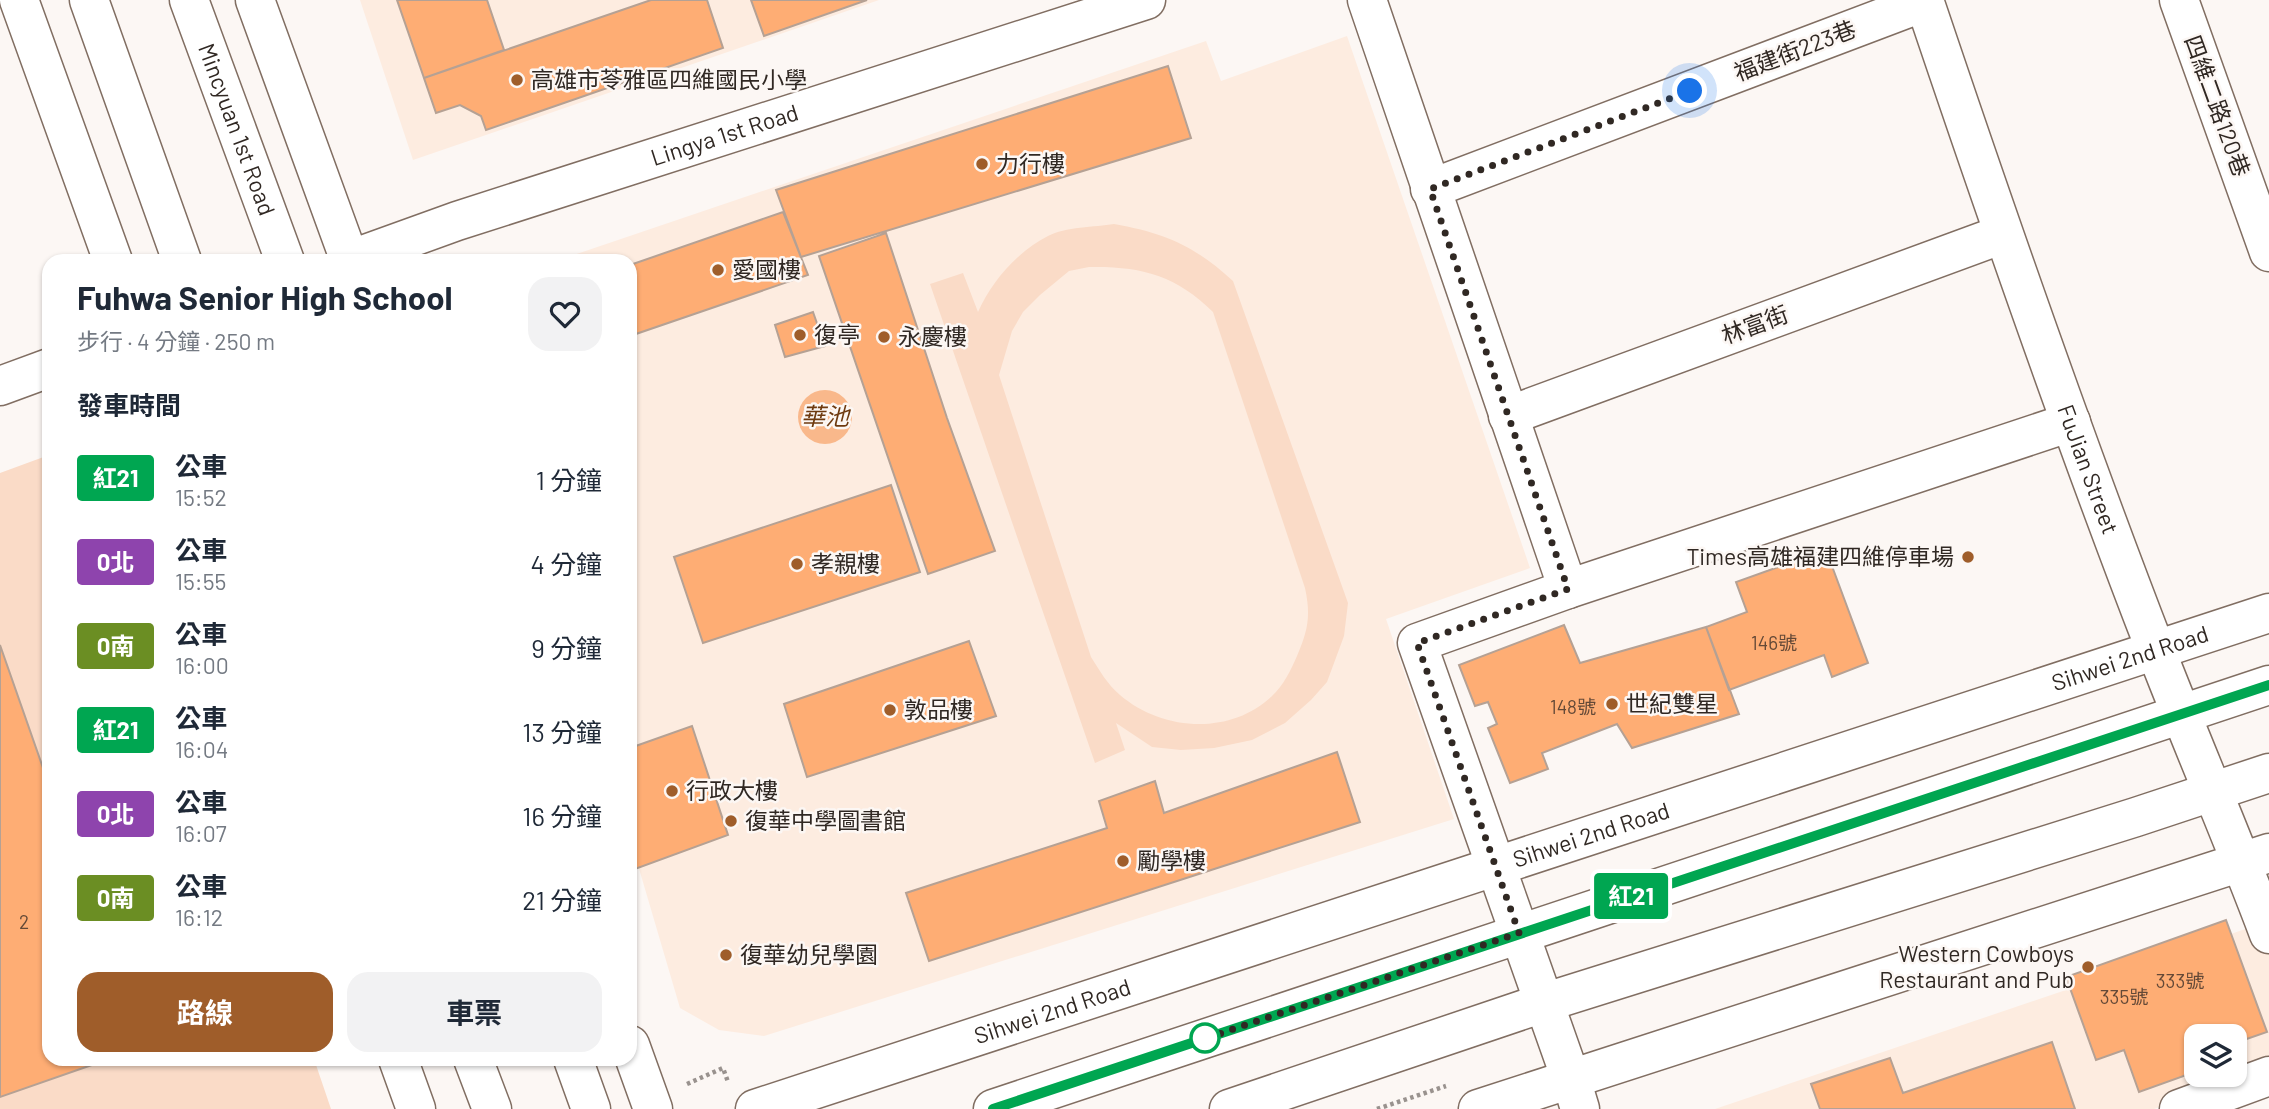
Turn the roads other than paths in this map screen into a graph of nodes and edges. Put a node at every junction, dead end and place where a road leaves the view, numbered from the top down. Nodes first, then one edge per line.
1 (19, 0) edge
2 (89, 0) edge
3 (188, 0) edge
4 (254, 0) edge
5 (1146, 0) edge
6 (1367, 0) edge
7 (2179, 0) edge
8 (1924, 1) edge
9 (1430, 189) junction
10 (2003, 234) junction
11 (2269, 252) edge
12 (110, 254) edge
13 (180, 254) edge
14 (282, 254) edge
15 (347, 254) edge
16 (366, 254) edge
17 (42, 371) edge
18 (0, 386) edge
19 (1508, 416) junction
20 (2071, 422) junction
21 (1568, 589) junction
22 (2269, 613) edge
23 (2155, 649) junction
24 (2269, 685) edge
25 (2182, 715) junction
26 (2269, 773) edge
27 (2213, 793) junction
28 (2255, 858) edge
29 (1495, 865) junction
30 (1519, 933) junction
31 (2269, 934) edge
32 (1543, 1003) junction
33 (637, 1064) edge
34 (401, 1066) edge
35 (476, 1066) edge
36 (576, 1066) edge
37 (2269, 1076) edge
38 (1575, 1094) edge
39 (416, 1109) edge
40 (492, 1109) edge
41 (591, 1109) edge
42 (653, 1109) edge
43 (755, 1109) edge
44 (993, 1109) edge
45 (1229, 1109) edge
46 (1478, 1109) edge
47 (2179, 1109) edge

1 - 12 street
2 - 13 street
3 - 14 street, Mincyuan 1st Road
4 - 15 street
5 - 16 street, Lingya 1st Road
6 - 9 street
7 - 11 street, 四維二路120巷
8 - 9 street, 福建街223巷
8 - 10 street, FuJian Street
9 - 19 street
10 - 19 street, 林富街
10 - 20 street, FuJian Street
17 - 18 street
19 - 21 street
20 - 21 street
20 - 23 street, FuJian Street
21 - 29 street
22 - 23 street, Sihwei 2nd Road
23 - 25 street, FuJian Street
23 - 29 street, Sihwei 2nd Road
24 - 25 street
25 - 27 street, FuJian Street
25 - 30 street
26 - 27 street
27 - 28 street, FuJian Street
27 - 32 street
28 - 31 street, FuJian Street
28 - 38 street
29 - 30 street
29 - 43 street, Sihwei 2nd Road
30 - 32 street
30 - 44 street
32 - 38 street
32 - 45 street
33 - 42 street
34 - 39 street
35 - 40 street
36 - 41 street
37 - 47 street
38 - 46 street

